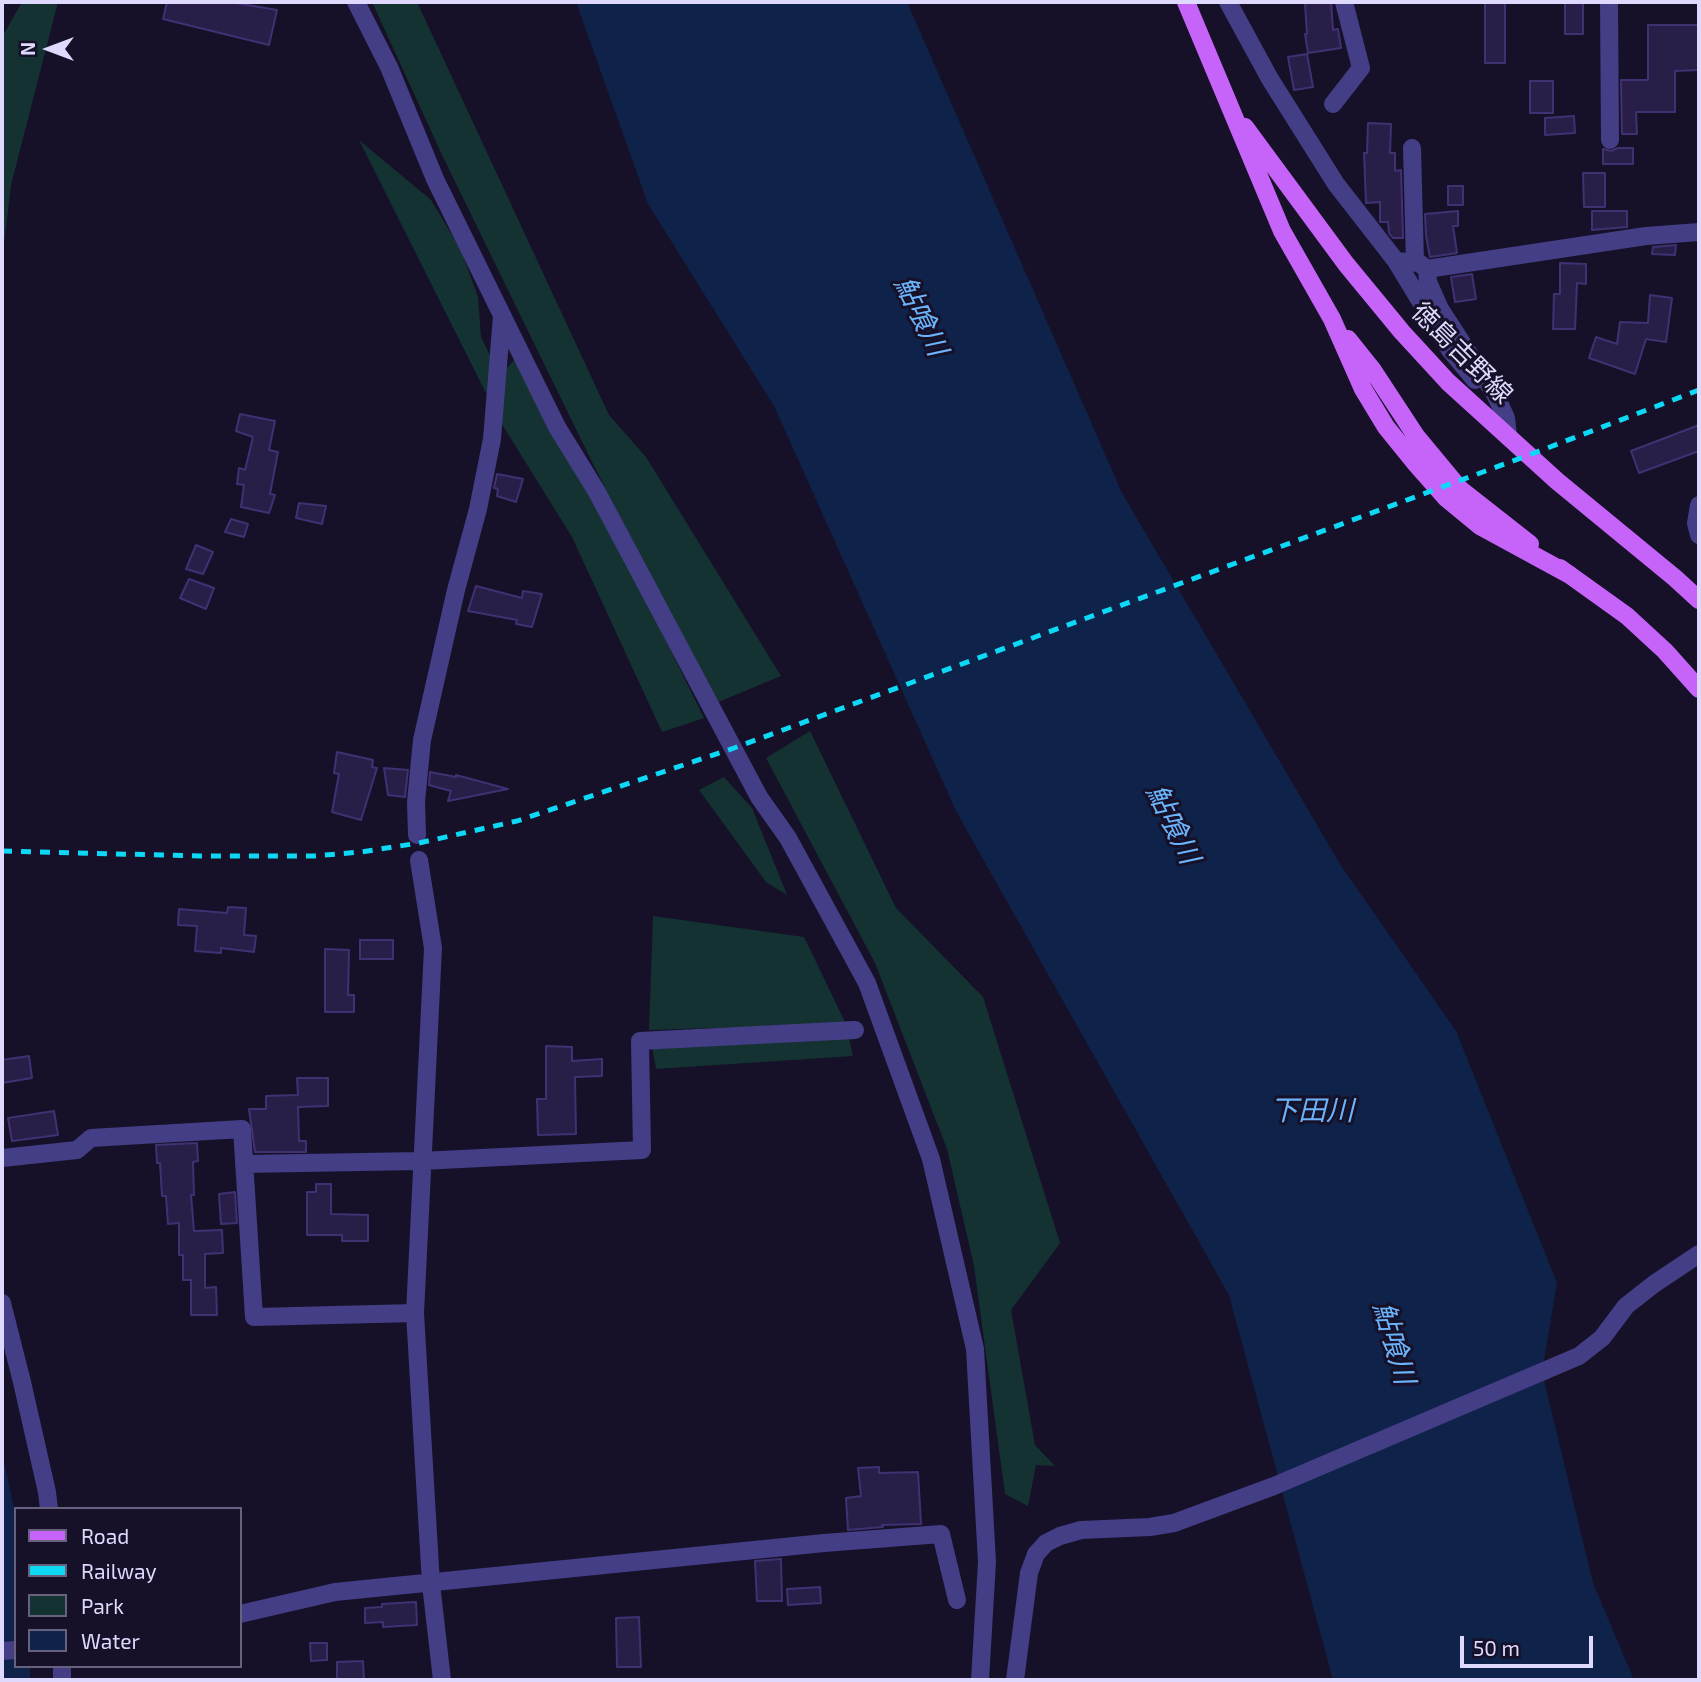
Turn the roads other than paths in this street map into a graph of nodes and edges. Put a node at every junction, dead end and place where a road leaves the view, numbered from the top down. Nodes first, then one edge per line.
1 (356, 2) edge
2 (1186, 2) edge
3 (1228, 2) edge
4 (1344, 2) edge
5 (1609, 2) edge
6 (1333, 104) dead end
7 (1228, 105) junction
8 (1610, 141) dead end
9 (1412, 148) dead end
10 (1699, 232) edge
11 (1396, 261) junction
12 (1421, 266) junction
13 (502, 315) junction
14 (1495, 394) junction
15 (1508, 436) junction
16 (1698, 513) edge
17 (1699, 535) edge
18 (1699, 600) edge
19 (1699, 690) edge
20 (417, 835) dead end
21 (419, 860) dead end
22 (855, 1030) dead end
23 (2, 1158) edge
24 (421, 1161) junction
25 (244, 1164) junction
26 (1699, 1254) edge
27 (2, 1303) edge
28 (415, 1313) junction
29 (49, 1507) edge
30 (431, 1584) junction
31 (957, 1600) dead end
32 (242, 1614) edge
33 (442, 1680) edge
34 (980, 1680) edge
35 (1015, 1680) edge

1 - 13 street
2 - 7 main road, 徳島吉野線
3 - 11 street
4 - 6 street
5 - 8 street
7 - 15 main road, 徳島吉野線
7 - 19 main road, 徳島吉野線
9 - 12 street
10 - 12 street
11 - 12 street
11 - 14 street
12 - 14 street
13 - 20 street
13 - 34 street
14 - 15 street
15 - 18 main road, 徳島吉野線
16 - 17 street
21 - 24 street
22 - 24 street
23 - 25 street
24 - 25 street
24 - 28 street
25 - 28 street
26 - 35 street
27 - 29 street
28 - 30 street
30 - 31 street
30 - 32 street
30 - 33 street

